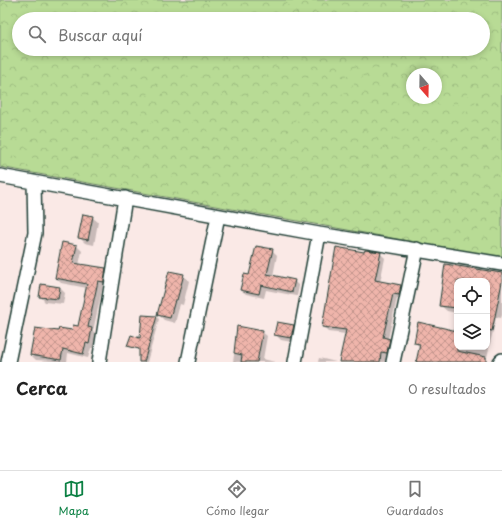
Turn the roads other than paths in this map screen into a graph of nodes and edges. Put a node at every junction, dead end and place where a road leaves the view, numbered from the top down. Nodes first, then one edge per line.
1 (0, 176) edge
2 (34, 182) junction
3 (125, 198) junction
4 (218, 216) junction
5 (318, 234) junction
6 (417, 249) junction
7 (502, 264) edge
8 (0, 360) edge
9 (8, 362) edge
10 (99, 362) edge
11 (188, 362) edge
12 (295, 362) edge
13 (393, 362) edge

1 - 2 street
2 - 3 street
2 - 9 street
3 - 4 street
3 - 10 street
4 - 5 street
4 - 11 street
5 - 6 street
5 - 12 street
6 - 7 street
6 - 13 street
8 - 9 street

